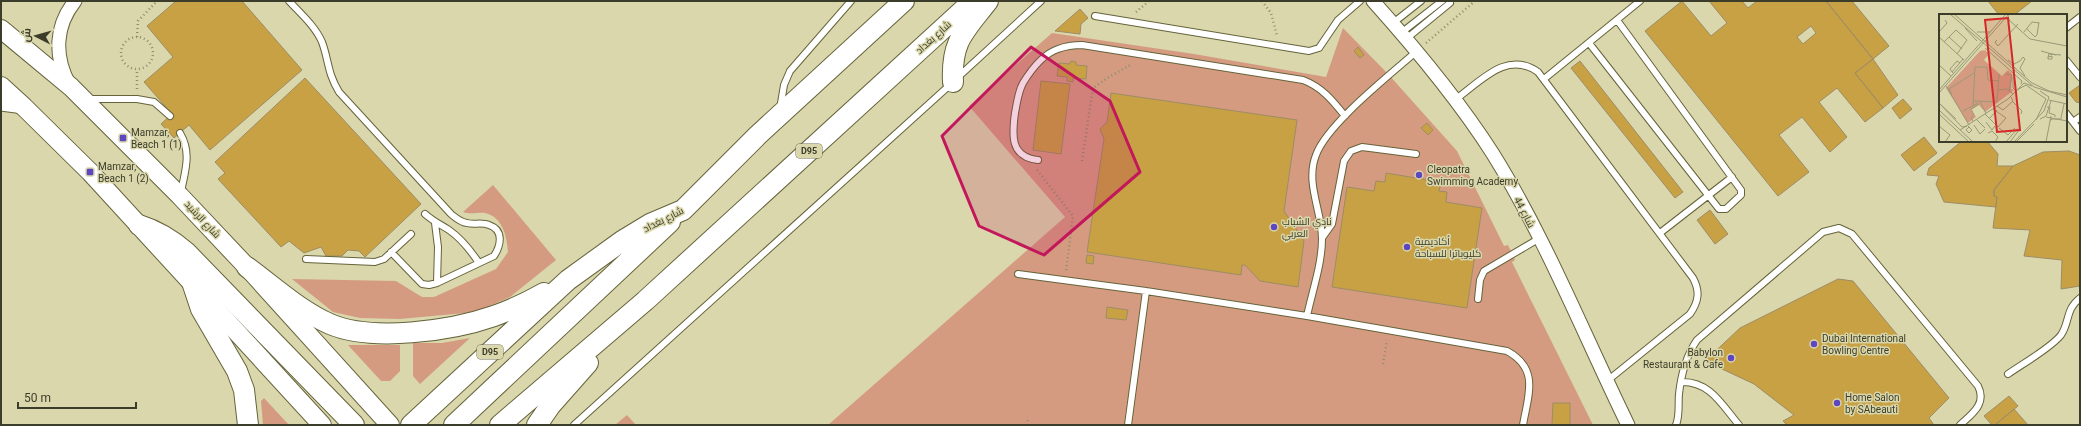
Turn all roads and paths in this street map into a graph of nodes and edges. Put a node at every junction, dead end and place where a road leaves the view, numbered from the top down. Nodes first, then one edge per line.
1 (75, 1) edge
2 (157, 1) edge
3 (289, 1) edge
4 (851, 1) edge
5 (904, 1) edge
6 (973, 1) edge
7 (988, 1) edge
8 (1041, 1) edge
9 (1262, 1) edge
10 (1360, 1) edge
11 (1373, 1) edge
12 (1421, 1) edge
13 (1442, 1) edge
14 (1475, 1) edge
15 (1640, 1) edge
16 (1450, 4) dead end
17 (1095, 16) dead end
18 (2080, 17) edge
19 (1617, 20) junction
20 (2067, 27) edge
21 (1, 29) edge
22 (1400, 32) junction
23 (137, 37) junction
24 (1589, 43) junction
25 (1280, 47) junction
26 (1416, 51) junction
27 (1149, 56) junction
28 (2067, 61) edge
29 (137, 70) junction
30 (2080, 77) edge
31 (1544, 79) junction
32 (953, 82) junction
33 (1, 86) edge
34 (77, 93) junction
35 (1456, 99) junction
36 (145, 100) junction
37 (1, 104) edge
38 (24, 107) junction
39 (2067, 114) edge
40 (780, 115) junction
41 (170, 116) dead end
42 (1345, 116) junction
43 (2080, 117) edge
44 (2073, 122) junction
45 (2080, 131) edge
46 (180, 133) dead end
47 (1416, 154) dead end
48 (1028, 159) junction
49 (1038, 160) dead end
50 (1082, 161) dead end
51 (1732, 177) junction
52 (180, 196) junction
53 (1709, 196) junction
54 (683, 210) junction
55 (425, 214) dead end
56 (435, 223) junction
57 (139, 225) junction
58 (1660, 233) junction
59 (411, 234) dead end
60 (1322, 238) junction
61 (1540, 238) junction
62 (391, 252) junction
63 (306, 259) dead end
64 (479, 263) junction
65 (247, 267) junction
66 (1018, 274) dead end
67 (568, 280) junction
68 (1064, 281) junction
69 (437, 284) junction
70 (194, 285) junction
71 (1146, 292) junction
72 (2080, 298) edge
73 (1478, 299) dead end
74 (645, 300) junction
75 (1307, 316) junction
76 (1388, 331) junction
77 (1383, 364) dead end
78 (2008, 374) dead end
79 (1607, 381) junction
80 (1681, 382) junction
81 (1028, 417) dead end
82 (248, 425) edge
83 (322, 425) edge
84 (354, 425) edge
85 (390, 425) edge
86 (411, 425) edge
87 (454, 425) edge
88 (500, 425) edge
89 (537, 425) edge
90 (574, 425) edge
91 (1027, 425) edge
92 (1128, 425) edge
93 (1524, 425) edge
94 (1628, 425) edge
95 (1676, 425) edge
96 (1738, 425) edge
97 (1960, 425) edge

1 - 34 street
2 - 23 path
3 - 64 lane
4 - 40 lane
5 - 40 main road, شارع بغداد / D95
6 - 74 main road, شارع بغداد / D95
7 - 32 main road
8 - 32 lane
9 - 25 path
10 - 25 lane
11 - 22 street, شارع 44
12 - 22 lane
13 - 22 lane
14 - 26 path
15 - 19 lane
16 - 22 lane
17 - 25 lane
18 - 20 lane
19 - 24 lane
19 - 51 lane
21 - 34 main road, شارع الرشيد
22 - 26 street, شارع 44
23 - 29 path
23 - 29 path
24 - 31 lane
24 - 53 lane
26 - 35 street, شارع 44
26 - 42 lane
27 - 42 lane
27 - 48 lane
27 - 50 path
28 - 30 lane
29 - 36 path
31 - 35 lane
31 - 58 lane
32 - 90 lane
33 - 38 main road
34 - 36 lane
34 - 52 main road, شارع الرشيد
35 - 61 street, شارع 44
36 - 41 lane
37 - 38 street
38 - 57 main road
39 - 44 lane
40 - 54 main road, شارع بغداد / D95
42 - 60 lane
43 - 44 lane
44 - 45 lane
46 - 52 lane
47 - 60 lane
48 - 49 lane
48 - 68 path
51 - 53 lane
51 - 53 lane
52 - 65 main road, شارع الرشيد
53 - 58 lane
54 - 67 main road, شارع بغداد / D95
54 - 87 main road
55 - 56 lane
56 - 64 lane
56 - 69 lane
57 - 70 main road
57 - 84 main road
58 - 79 lane
59 - 62 lane
60 - 75 lane
61 - 73 lane
61 - 79 street, شارع 44
62 - 63 lane
62 - 69 lane
64 - 69 lane
65 - 67 main road
65 - 85 main road, شارع الرشيد
66 - 68 lane
67 - 86 main road, شارع بغداد / D95
68 - 71 lane
70 - 82 main road
70 - 83 main road
71 - 75 lane
71 - 92 lane
72 - 78 lane
74 - 88 main road, شارع بغداد / D95
74 - 89 main road
75 - 76 lane
76 - 77 path
76 - 93 lane
79 - 94 street, شارع 44
80 - 95 lane
80 - 96 lane
80 - 97 lane
81 - 91 path

